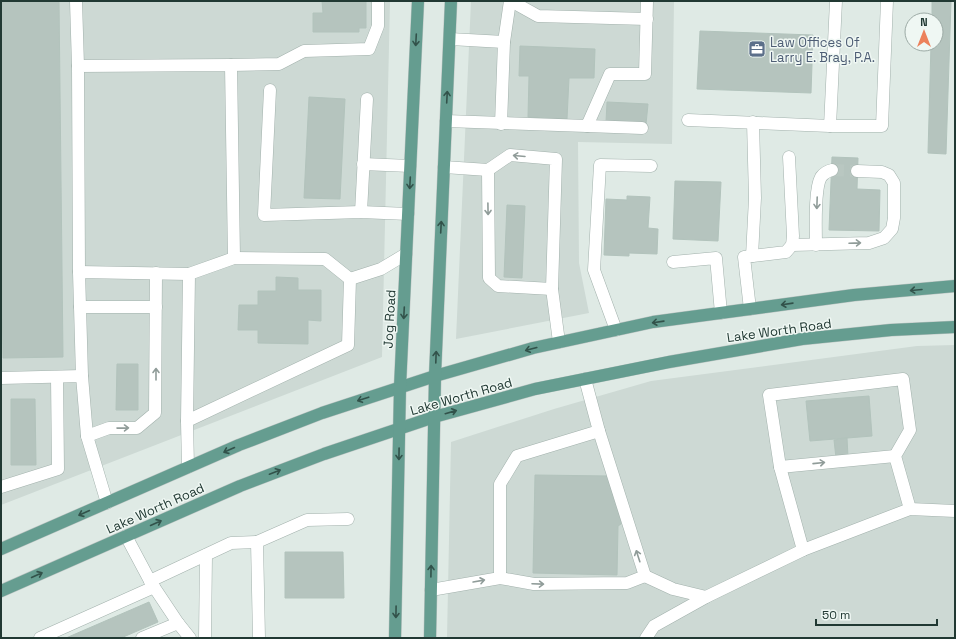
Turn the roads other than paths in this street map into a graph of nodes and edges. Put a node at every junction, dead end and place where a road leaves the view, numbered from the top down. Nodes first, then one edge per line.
1 (76, 1) edge
2 (378, 1) edge
3 (418, 1) edge
4 (451, 1) edge
5 (510, 1) edge
6 (647, 1) edge
7 (836, 1) edge
8 (887, 1) edge
9 (647, 19) junction
10 (450, 39) junction
11 (504, 42) junction
12 (231, 65) junction
13 (78, 66) junction
14 (270, 90) dead end
15 (367, 99) dead end
16 (688, 120) dead end
17 (446, 121) junction
18 (753, 122) junction
19 (501, 124) junction
20 (587, 126) junction
21 (830, 126) junction
22 (642, 128) dead end
23 (788, 158) dead end
24 (364, 164) junction
25 (410, 166) junction
26 (651, 166) dead end
27 (444, 167) junction
28 (488, 170) junction
29 (832, 170) dead end
30 (857, 171) tunnel mouth
31 (361, 212) junction
32 (408, 214) junction
33 (792, 245) junction
34 (816, 245) junction
35 (406, 254) junction
36 (752, 256) junction
37 (234, 258) junction
38 (673, 262) dead end
39 (79, 272) junction
40 (156, 273) junction
41 (189, 274) junction
42 (350, 279) junction
43 (955, 286) edge
44 (552, 289) junction
45 (80, 307) junction
46 (156, 307) junction
47 (750, 309) junction
48 (721, 313) junction
49 (955, 327) edge
50 (616, 330) junction
51 (559, 342) junction
52 (82, 376) junction
53 (435, 376) junction
54 (56, 377) junction
55 (1, 378) edge
56 (585, 378) junction
57 (400, 387) junction
58 (434, 417) junction
59 (187, 421) junction
60 (400, 428) junction
61 (599, 431) junction
62 (87, 436) junction
63 (895, 456) junction
64 (188, 467) junction
65 (780, 467) junction
66 (1, 488) edge
67 (107, 503) junction
68 (910, 509) junction
69 (955, 510) edge
70 (348, 519) dead end
71 (126, 536) junction
72 (257, 542) junction
73 (1, 549) edge
74 (803, 550) junction
75 (206, 555) junction
76 (645, 576) junction
77 (500, 578) junction
78 (152, 584) junction
79 (431, 590) junction
80 (1, 591) edge
81 (706, 597) junction
82 (178, 623) junction
83 (40, 638) edge
84 (142, 638) edge
85 (190, 638) edge
86 (205, 638) edge
87 (260, 638) edge
88 (395, 638) edge
89 (430, 638) edge
90 (646, 638) edge

1 - 13 lane
2 - 12 lane
3 -> 25 main road, Jog Road
4 - 10 main road
5 - 9 lane
5 - 11 lane
6 - 9 lane
7 - 21 lane
8 - 21 lane
9 - 20 lane
10 - 11 lane
17 -> 10 main road
11 - 19 lane
12 - 13 lane
12 - 37 lane
13 - 39 lane
14 - 31 lane
15 - 24 lane
16 - 18 lane
17 - 19 lane
17 - 27 main road
18 - 21 lane
18 - 36 lane
19 - 20 lane
20 - 22 lane
23 - 33 lane
24 - 25 lane
24 - 31 lane
25 -> 32 main road, Jog Road
26 - 50 lane
27 - 28 lane
53 -> 27 main road
28 -> 44 lane
44 -> 28 lane
29 -> 34 lane
34 -> 30 lane
31 - 32 lane
32 - 35 main road, Jog Road
33 - 34 lane
33 - 36 lane
35 - 42 lane
35 -> 57 main road, Jog Road
36 - 47 lane
37 - 41 lane
37 - 42 lane
38 - 48 lane
39 - 40 lane
39 - 45 lane
40 - 41 lane
40 - 46 lane
41 - 59 lane
42 - 59 lane
43 -> 47 main road, Lake Worth Road
44 - 51 lane
45 - 46 lane
45 - 52 lane
62 -> 46 lane
47 - 48 main road, Lake Worth Road
48 -> 50 main road, Lake Worth Road
49 - 56 main road, Lake Worth Road
50 - 51 main road, Lake Worth Road
51 -> 53 main road, Lake Worth Road
52 - 54 lane
52 - 62 lane
53 - 57 main road, Lake Worth Road
53 - 58 main road
54 - 55 lane
54 - 66 lane
58 -> 56 main road, Lake Worth Road
56 - 61 lane
57 - 60 main road, Jog Road
57 -> 64 main road, Lake Worth Road
58 - 60 main road, Lake Worth Road
79 -> 58 main road
59 - 64 lane
71 -> 60 main road, Lake Worth Road
60 -> 88 main road, Jog Road
76 -> 61 lane
61 - 77 lane
62 - 67 lane
65 -> 63 lane
63 - 65 lane
63 - 68 lane
64 - 67 main road, Lake Worth Road
65 - 74 lane
67 -> 73 main road, Lake Worth Road
68 - 69 lane
68 - 74 lane
70 - 72 lane
71 - 78 lane
80 -> 71 main road, Lake Worth Road
72 - 75 lane
72 - 87 lane
74 - 81 lane
75 - 78 lane
75 - 86 lane
77 -> 76 lane
76 - 81 lane
79 -> 77 lane
78 - 82 lane
78 - 83 lane
79 - 89 main road
81 - 90 lane
82 - 84 lane
82 - 85 lane

